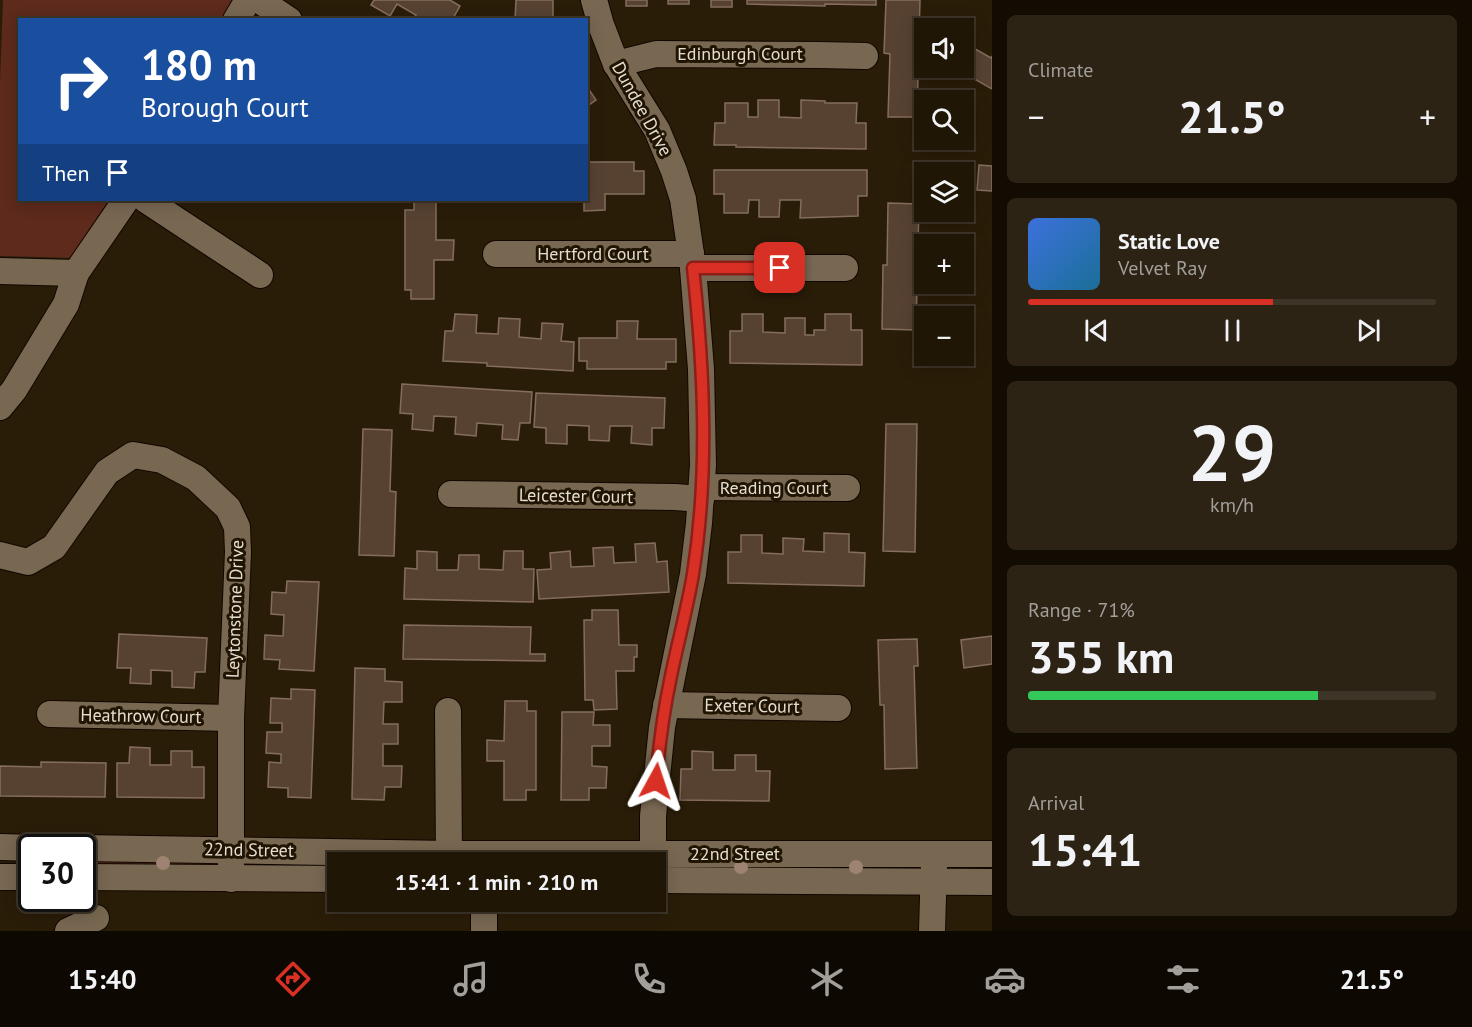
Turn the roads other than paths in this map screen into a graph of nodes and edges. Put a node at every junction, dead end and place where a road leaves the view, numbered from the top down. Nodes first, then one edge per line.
1 (248, 0) edge
2 (259, 0) edge
3 (594, 0) edge
4 (237, 18) edge
5 (286, 18) edge
6 (865, 56) dead end
7 (616, 64) junction
8 (125, 201) edge
9 (148, 201) edge
10 (496, 254) dead end
11 (692, 261) junction
12 (845, 268) dead end
13 (0, 271) edge
14 (76, 273) junction
15 (260, 276) dead end
16 (0, 407) edge
17 (847, 488) dead end
18 (702, 493) junction
19 (451, 494) dead end
20 (0, 555) edge
21 (666, 705) junction
22 (837, 708) dead end
23 (448, 711) dead end
24 (50, 714) dead end
25 (231, 718) junction
26 (0, 847) edge
27 (18, 848) edge
28 (96, 848) edge
29 (231, 849) junction
30 (449, 852) edge
31 (653, 852) edge
32 (327, 853) edge
33 (934, 854) junction
34 (992, 854) edge
35 (666, 858) edge
36 (0, 877) edge
37 (18, 877) edge
38 (96, 878) edge
39 (231, 879) junction
40 (327, 879) edge
41 (666, 880) edge
42 (933, 881) junction
43 (992, 882) edge
44 (484, 912) edge
45 (96, 918) dead end
46 (68, 931) edge
47 (484, 931) edge
48 (932, 931) edge

1 - 4 street
2 - 5 street
3 - 7 street, Dundee Drive
6 - 7 street, Edinburgh Court
7 - 11 street, Dundee Drive
8 - 14 street
9 - 15 street
10 - 11 street, Hertford Court
11 - 12 street, Hertford Court
11 - 18 street, Dundee Drive
13 - 14 street
14 - 16 street
17 - 18 street, Reading Court
18 - 19 street, Leicester Court
18 - 21 street, Dundee Drive
20 - 25 street, Leytonstone Drive
21 - 22 street, Exeter Court
21 - 31 street, Dundee Drive
23 - 30 street
24 - 25 street, Heathrow Court
25 - 29 street, Leytonstone Drive
26 - 27 street
28 - 29 street, 22nd Street
29 - 32 street, 22nd Street
29 - 39 street, Leytonstone Drive
33 - 34 street, 22nd Street
33 - 35 street, 22nd Street
33 - 42 street
36 - 37 street
38 - 39 street, 22nd Street
39 - 40 street, 22nd Street
41 - 42 street, 22nd Street
42 - 43 street, 22nd Street
42 - 48 street
44 - 47 street
45 - 46 street

